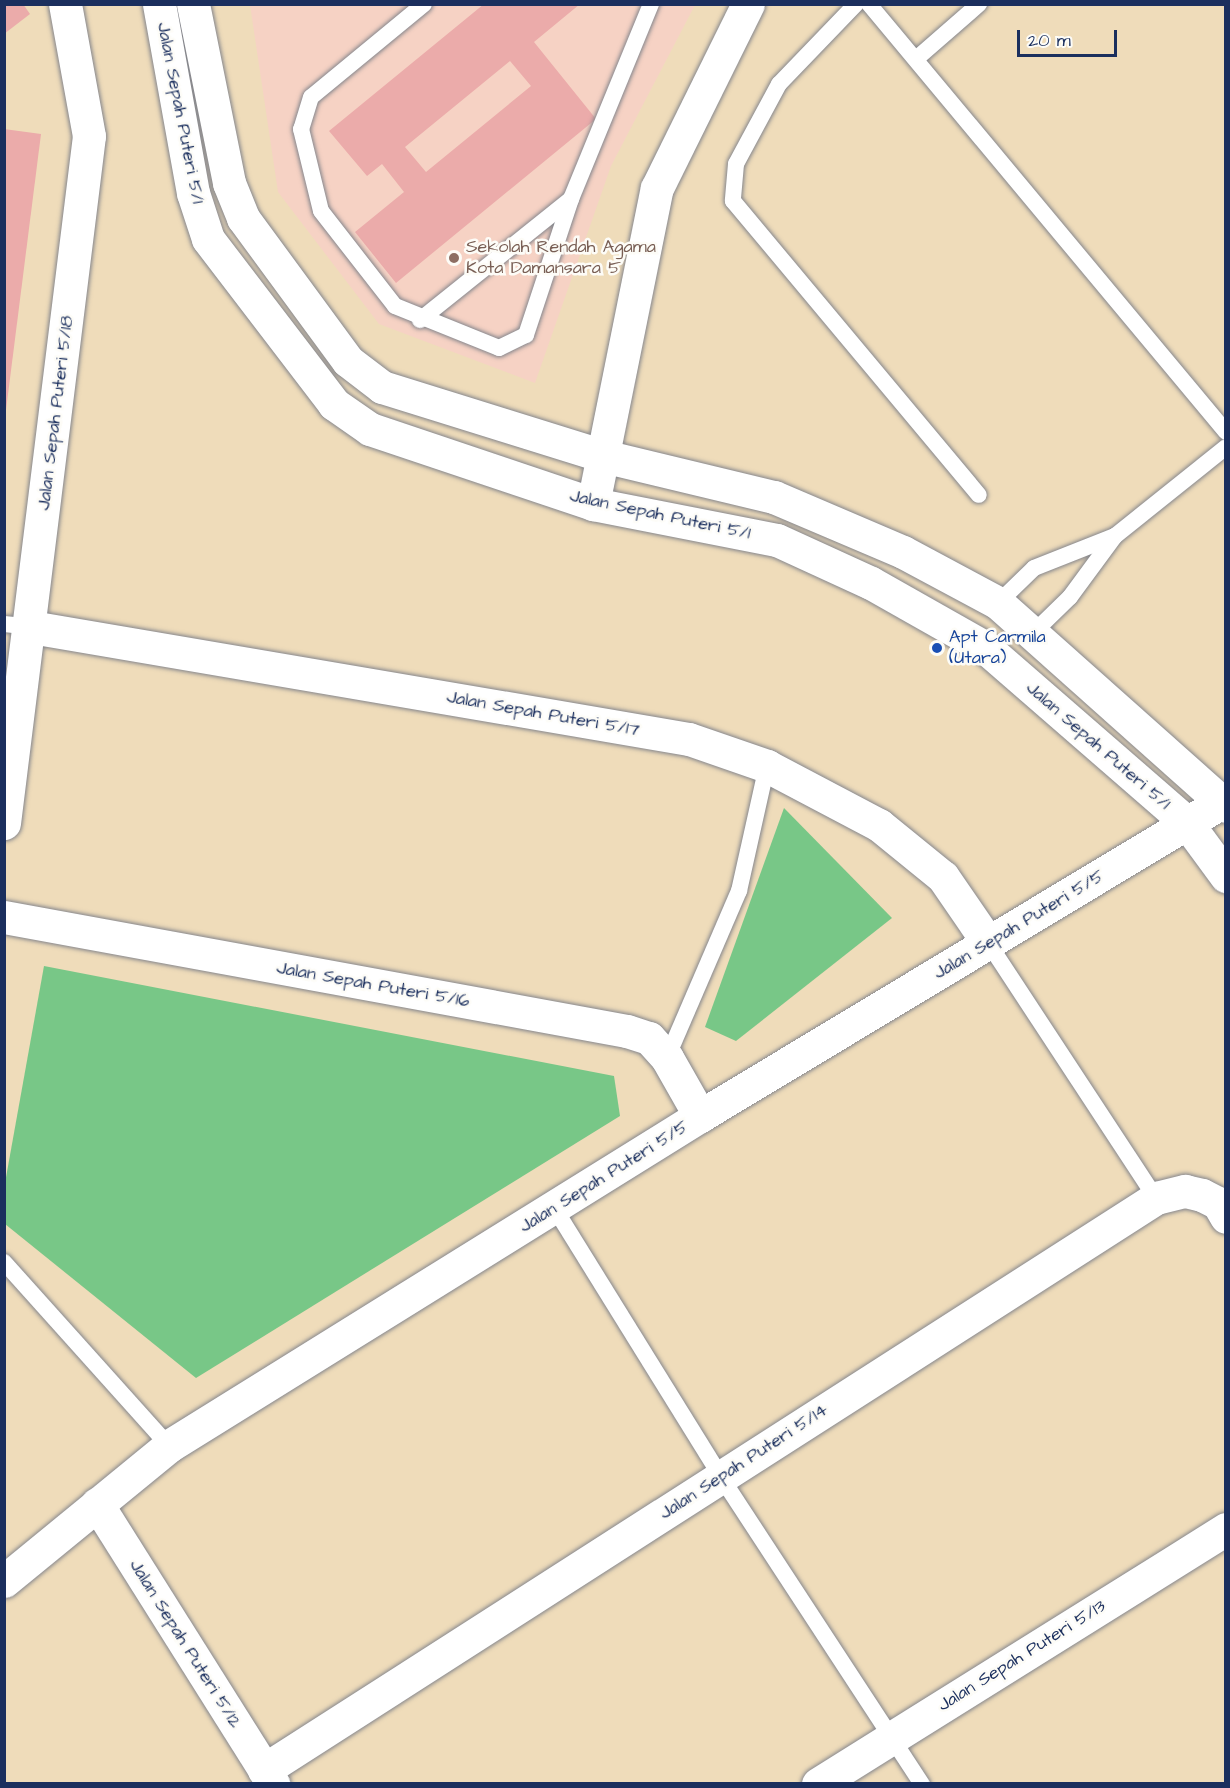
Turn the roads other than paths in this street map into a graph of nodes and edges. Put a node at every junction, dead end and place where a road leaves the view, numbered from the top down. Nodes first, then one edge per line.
1 (65, 4) edge
2 (159, 4) edge
3 (193, 4) edge
4 (424, 4) edge
5 (651, 4) edge
6 (748, 4) edge
7 (856, 4) edge
8 (869, 4) edge
9 (979, 4) edge
10 (916, 59) junction
11 (571, 199) junction
12 (420, 320) junction
13 (1226, 432) edge
14 (1226, 447) edge
15 (603, 456) junction
16 (980, 495) dead end
17 (593, 504) junction
18 (1115, 536) junction
19 (998, 603) junction
20 (18, 625) edge
21 (1032, 634) junction
22 (767, 766) junction
23 (1224, 804) edge
24 (4, 823) edge
25 (1187, 823) junction
26 (1226, 876) edge
27 (4, 917) edge
28 (989, 944) junction
29 (667, 1058) junction
30 (700, 1116) junction
31 (1156, 1198) junction
32 (555, 1209) junction
33 (1226, 1217) edge
34 (4, 1262) edge
35 (169, 1446) junction
36 (721, 1476) junction
37 (97, 1504) junction
38 (1226, 1529) edge
39 (4, 1581) edge
40 (892, 1737) junction
41 (268, 1777) edge
42 (818, 1784) edge
43 (922, 1784) edge

1 - 20 street, Jalan Sepah Puteri 5/18
2 - 17 street, Jalan Sepah Puteri 5/1
3 - 15 street
4 - 12 lane
5 - 11 lane
6 - 15 street
7 - 16 lane
8 - 10 lane
9 - 10 lane
10 - 13 lane
11 - 12 lane
11 - 12 lane
14 - 18 lane
15 - 17 street
15 - 19 street
17 - 25 street, Jalan Sepah Puteri 5/1
18 - 19 lane
18 - 21 lane
19 - 21 street
20 - 22 street, Jalan Sepah Puteri 5/17
20 - 24 street, Jalan Sepah Puteri 5/18
21 - 23 street
22 - 28 street, Jalan Sepah Puteri 5/17
22 - 29 lane
23 - 25 street, Jalan Sepah Puteri 5/5
25 - 26 street, Jalan Sepah Puteri 5/1
25 - 28 street, Jalan Sepah Puteri 5/5
27 - 29 street, Jalan Sepah Puteri 5/16
28 - 30 street, Jalan Sepah Puteri 5/5
28 - 31 lane
29 - 30 street, Jalan Sepah Puteri 5/16
30 - 32 street, Jalan Sepah Puteri 5/5
31 - 33 street, Jalan Sepah Puteri 5/14
31 - 36 street, Jalan Sepah Puteri 5/14
32 - 35 street, Jalan Sepah Puteri 5/5
32 - 36 lane
34 - 35 lane
35 - 37 street, Jalan Sepah Puteri 5/5
36 - 40 lane
36 - 41 street, Jalan Sepah Puteri 5/14
37 - 39 street, Jalan Sepah Puteri 5/5
37 - 41 street, Jalan Sepah Puteri 5/12
38 - 40 street, Jalan Sepah Puteri 5/13
40 - 42 street, Jalan Sepah Puteri 5/13
40 - 43 lane

